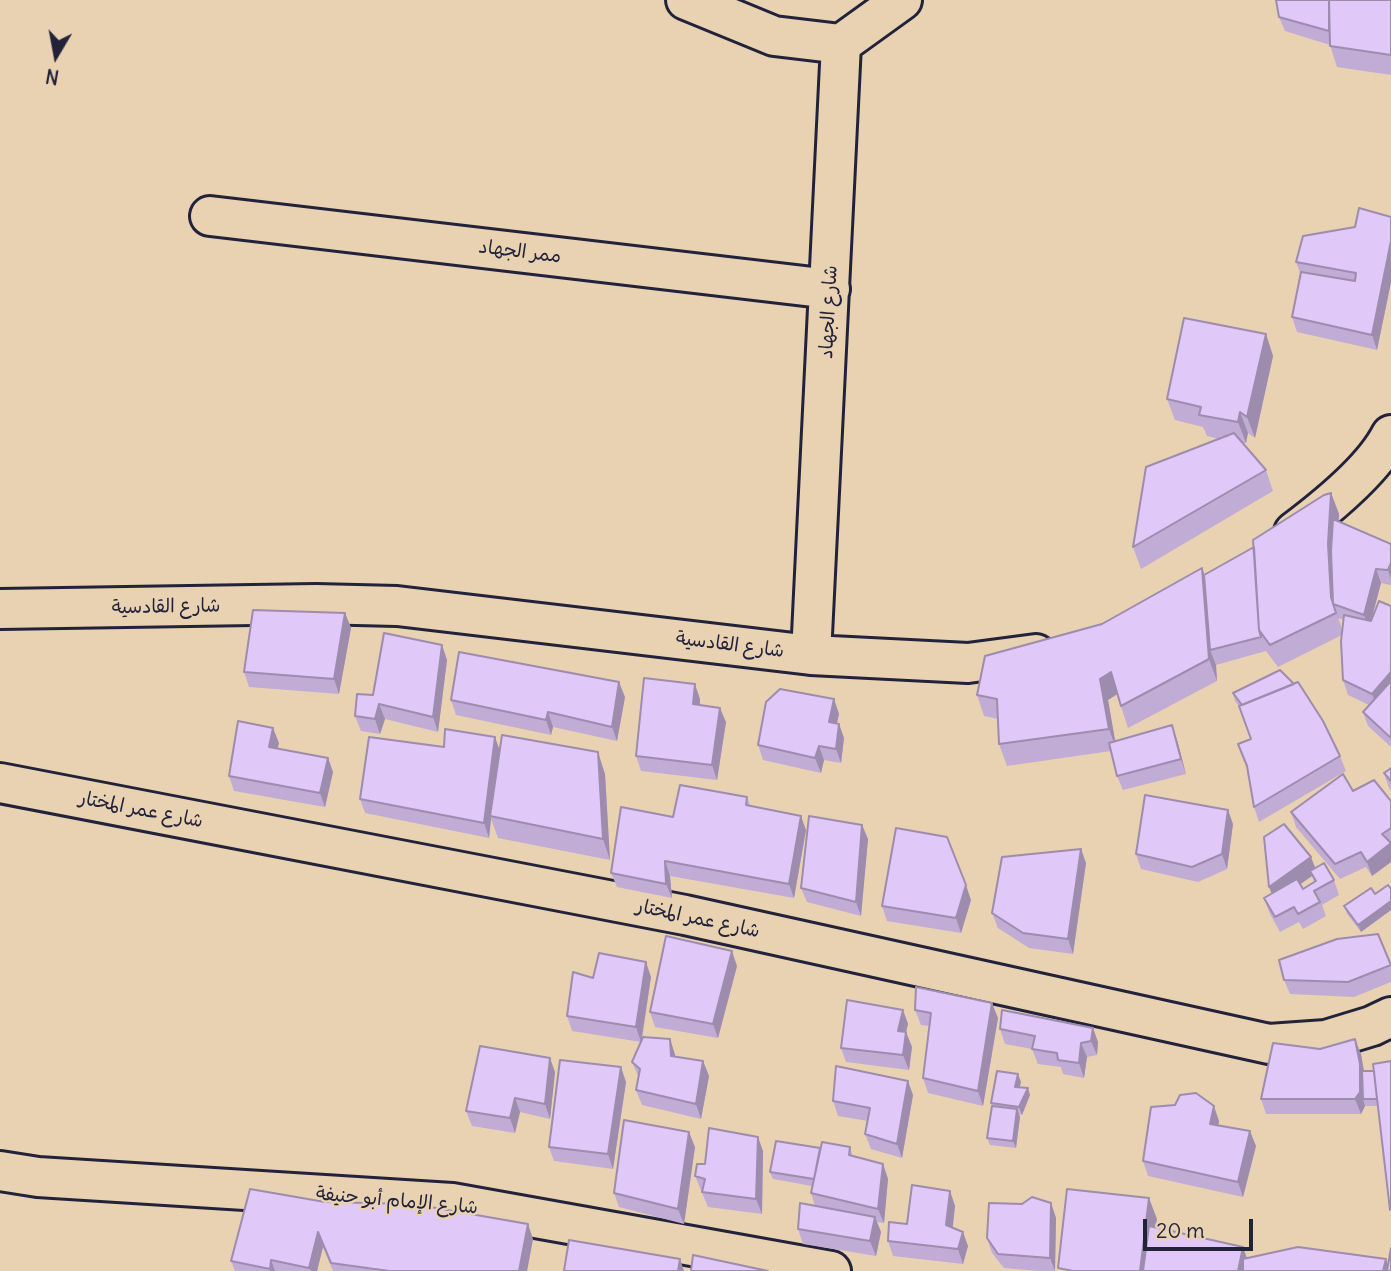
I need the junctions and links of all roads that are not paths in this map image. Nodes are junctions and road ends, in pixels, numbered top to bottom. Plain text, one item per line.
1 (686, 0) edge
2 (902, 0) edge
3 (841, 44) junction
4 (210, 216) dead end
5 (830, 289) junction
6 (1391, 435) edge
7 (1270, 548) edge
8 (0, 609) edge
9 (1074, 644) edge
10 (811, 655) junction
11 (0, 783) edge
12 (1391, 1017) edge
13 (0, 1171) edge
14 (831, 1271) edge

1 - 3 street
2 - 3 street
3 - 5 street, شارع الجهاد
4 - 5 street, ممر الجهاد
5 - 10 street, شارع الجهاد
6 - 7 street
8 - 10 street, شارع القادسية
9 - 10 street, شارع القادسية
11 - 12 street, شارع عمر المختار
13 - 14 street, شارع الإمام أبو حنيفة

